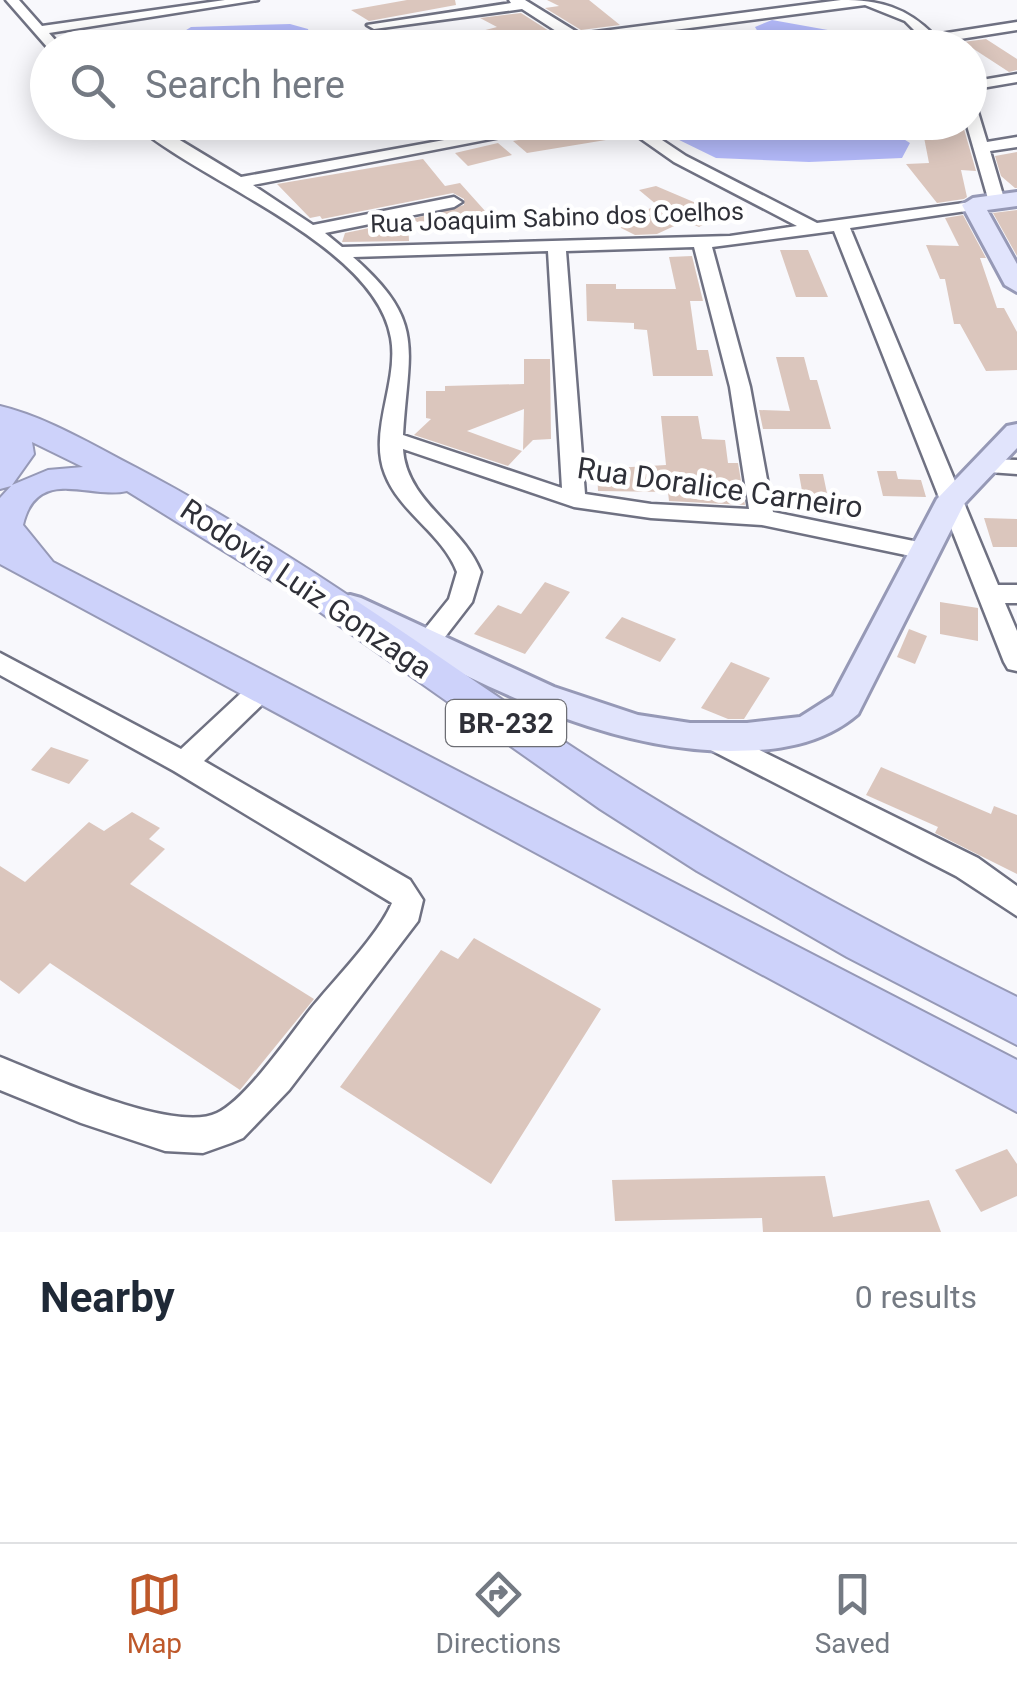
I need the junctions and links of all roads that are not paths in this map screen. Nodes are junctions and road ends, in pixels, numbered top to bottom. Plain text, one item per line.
1 (12, 0) edge
2 (252, 0) edge
3 (868, 0) edge
4 (519, 2) edge
5 (374, 25) dead end
6 (1017, 26) edge
7 (41, 30) joint
8 (564, 30) edge
9 (665, 30) edge
10 (923, 30) edge
11 (987, 32) edge
12 (1017, 78) edge
13 (987, 83) edge
14 (168, 140) edge
15 (472, 140) edge
16 (652, 140) edge
17 (981, 140) edge
18 (1017, 142) edge
19 (984, 147) junction
20 (237, 183) junction
21 (454, 202) dead end
22 (996, 202) edge
23 (840, 224) junction
24 (814, 228) junction
25 (311, 230) junction
26 (702, 243) junction
27 (557, 246) junction
28 (336, 252) junction
29 (1017, 286) edge
30 (6, 417) edge
31 (1017, 432) edge
32 (394, 440) junction
33 (983, 466) junction
34 (1017, 468) edge
35 (0, 478) edge
36 (952, 499) junction
37 (574, 500) junction
38 (184, 506) junction
39 (762, 517) junction
40 (0, 549) edge
41 (926, 551) junction
42 (48, 574) junction
43 (309, 589) junction
44 (987, 594) junction
45 (1017, 594) edge
46 (428, 640) junction
47 (1017, 662) edge
48 (0, 663) edge
49 (263, 688) junction
50 (505, 699) junction
51 (716, 739) junction
52 (184, 762) junction
53 (1017, 902) edge
54 (1017, 1022) edge
55 (0, 1073) edge
56 (1017, 1088) edge

1 - 7 street
2 - 7 street
3 - 9 street
3 - 10 street
4 - 5 street
4 - 8 street
6 - 11 street
12 - 13 street
14 - 20 street
15 - 20 street
16 - 24 street
17 - 19 street
18 - 19 street
19 - 22 street
20 - 25 street
21 - 25 street
22 - 23 street, Rua Joaquim Sabino dos Coelhos
22 - 29 main road
23 - 24 street, Rua Joaquim Sabino dos Coelhos
23 - 36 street
24 - 26 street, Rua Joaquim Sabino dos Coelhos
25 - 28 street
26 - 27 street, Rua Joaquim Sabino dos Coelhos
26 - 39 street
27 - 28 street, Rua Joaquim Sabino dos Coelhos
27 - 37 street
28 - 32 street
30 - 35 highway
30 - 38 highway, Rodovia Luiz Gonzaga / BR-232
31 - 33 main road
32 - 37 street, Rua Doralice Carneiro
32 - 46 street
33 - 34 street
33 - 36 main road
36 - 41 main road
36 - 44 street
37 - 39 street, Rua Doralice Carneiro
38 - 42 highway
38 - 43 highway, Rodovia Luiz Gonzaga / BR-232
39 - 41 street, Rua Doralice Carneiro
40 - 42 highway, BR-232
41 - 51 main road
42 - 49 highway, BR-232
43 - 46 main road
43 - 50 highway, Rodovia Luiz Gonzaga / BR-232
44 - 45 street
44 - 47 street
46 - 50 main road
48 - 52 street
49 - 52 street
49 - 56 highway, BR-232
50 - 51 main road
50 - 54 highway, Rodovia Luiz Gonzaga / BR-232
51 - 53 street
52 - 55 street

